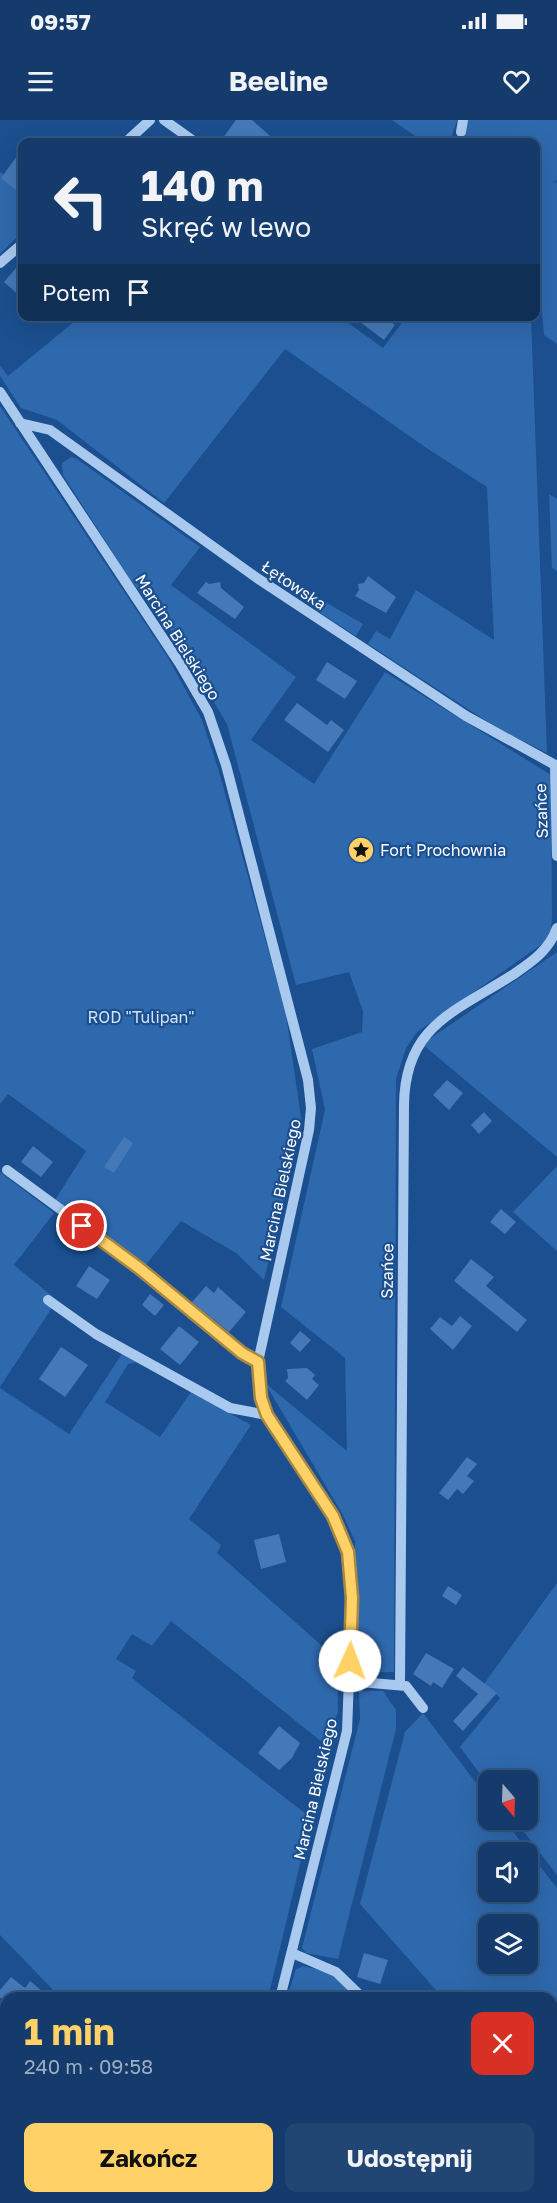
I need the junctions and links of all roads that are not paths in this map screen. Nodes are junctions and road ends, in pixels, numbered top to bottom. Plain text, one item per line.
1 (150, 120) edge
2 (164, 120) edge
3 (463, 120) edge
4 (461, 132) dead end
5 (130, 138) edge
6 (189, 138) edge
7 (18, 247) edge
8 (0, 263) edge
9 (0, 392) edge
10 (20, 423) junction
11 (556, 766) edge
12 (557, 856) edge
13 (557, 928) edge
14 (7, 1170) dead end
15 (48, 1300) dead end
16 (258, 1362) junction
17 (267, 1415) junction
18 (349, 1681) junction
19 (400, 1685) junction
20 (423, 1708) dead end
21 (292, 1953) junction
22 (282, 1992) edge
23 (357, 1992) edge

1 - 5 street
2 - 6 street
3 - 4 street
7 - 8 street
9 - 10 street, Marcina Bielskiego
10 - 11 street, Łętowska
10 - 16 street, Marcina Bielskiego
11 - 12 street, Szańce
13 - 19 street, Szańce
14 - 16 street
15 - 17 street
16 - 17 street, Marcina Bielskiego
17 - 18 street, Marcina Bielskiego
18 - 19 street
18 - 21 street, Marcina Bielskiego
19 - 20 street
21 - 22 street, Marcina Bielskiego
21 - 23 street

